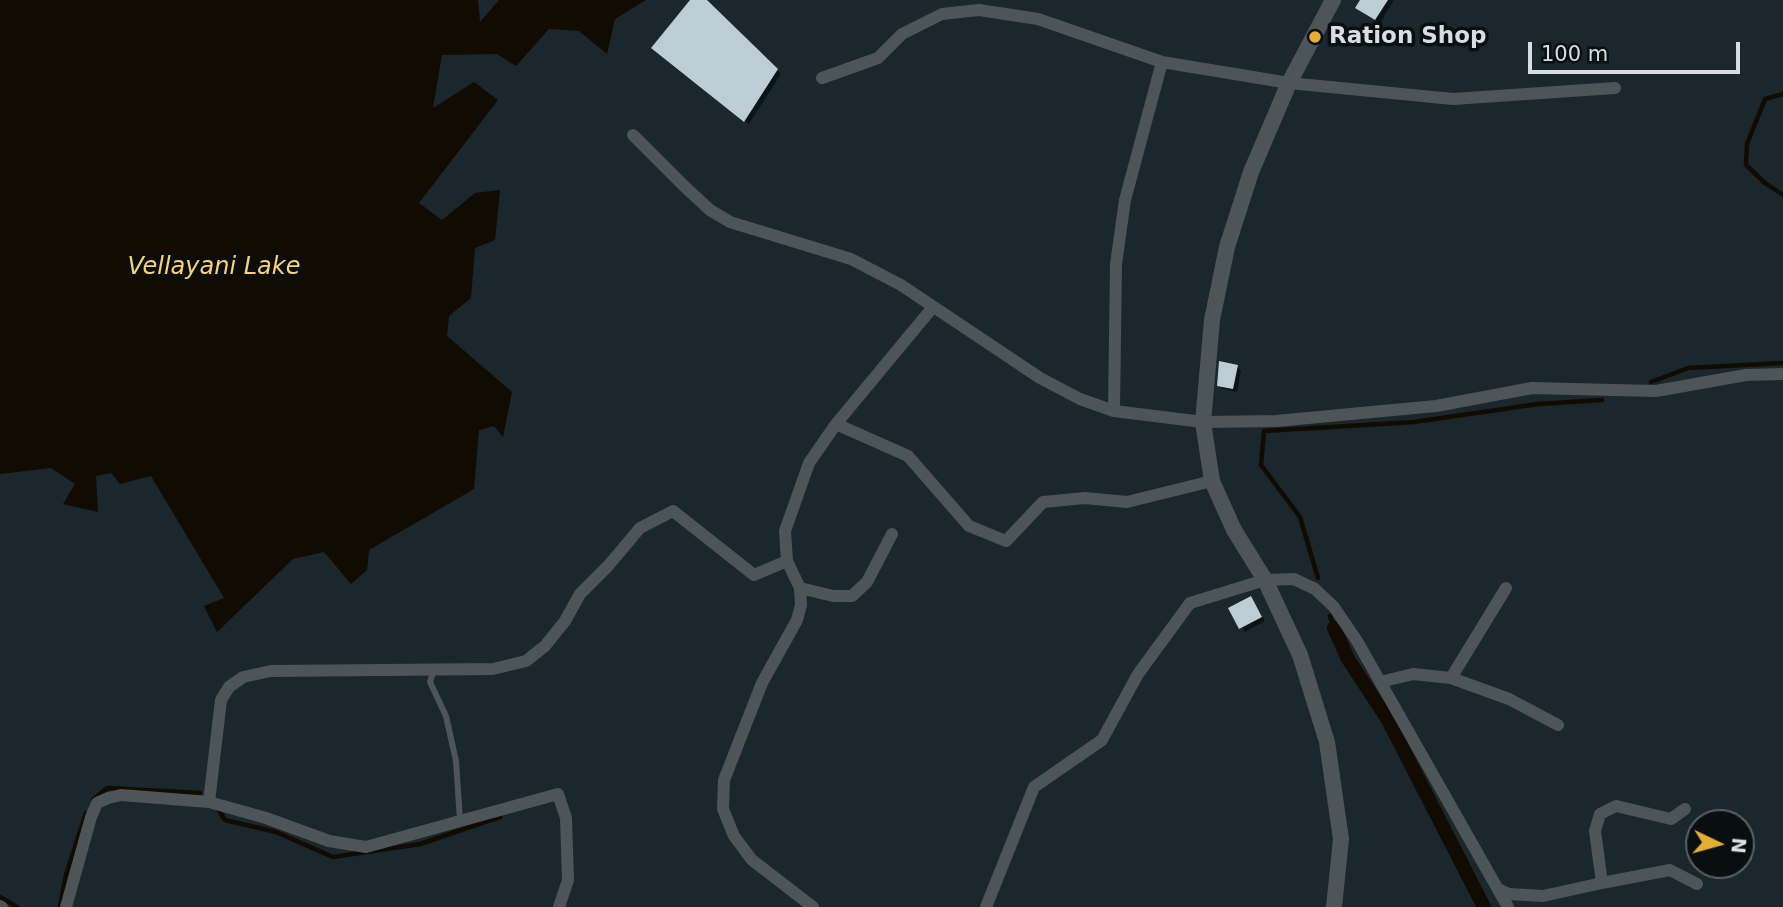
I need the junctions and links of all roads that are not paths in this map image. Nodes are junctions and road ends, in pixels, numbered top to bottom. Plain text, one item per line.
1 (1333, 0) edge
2 (1162, 62) junction
3 (822, 78) dead end
4 (1289, 83) junction
5 (1615, 88) dead end
6 (634, 135) dead end
7 (933, 307) junction
8 (1783, 374) edge
9 (1114, 411) junction
10 (1203, 422) junction
11 (836, 424) junction
12 (1212, 481) junction
13 (892, 534) dead end
14 (787, 561) junction
15 (1265, 580) junction
16 (800, 588) junction
17 (1506, 588) dead end
18 (434, 670) junction
19 (1451, 678) junction
20 (1380, 682) junction
21 (1558, 725) dead end
22 (209, 802) junction
23 (1685, 809) dead end
24 (460, 822) junction
25 (1602, 883) junction
26 (1697, 884) dead end
27 (1498, 889) junction
28 (66, 907) edge
29 (559, 907) edge
30 (813, 907) edge
31 (986, 907) edge
32 (1334, 907) edge
33 (1508, 907) edge

1 - 4 street
2 - 3 street
2 - 4 street
2 - 9 street
4 - 5 street
4 - 10 street
6 - 7 street
7 - 9 street
7 - 11 street
8 - 10 street
9 - 10 street
10 - 12 street
11 - 12 street
11 - 14 street
12 - 15 street
13 - 16 street
14 - 16 street
14 - 18 street
15 - 20 street
15 - 31 street
15 - 32 street
16 - 30 street
17 - 19 street
18 - 22 street
18 - 24 lane
19 - 20 street
19 - 21 street
20 - 27 street
22 - 24 street
22 - 28 street
23 - 25 street
24 - 29 street
25 - 26 street
25 - 27 street
27 - 33 street

